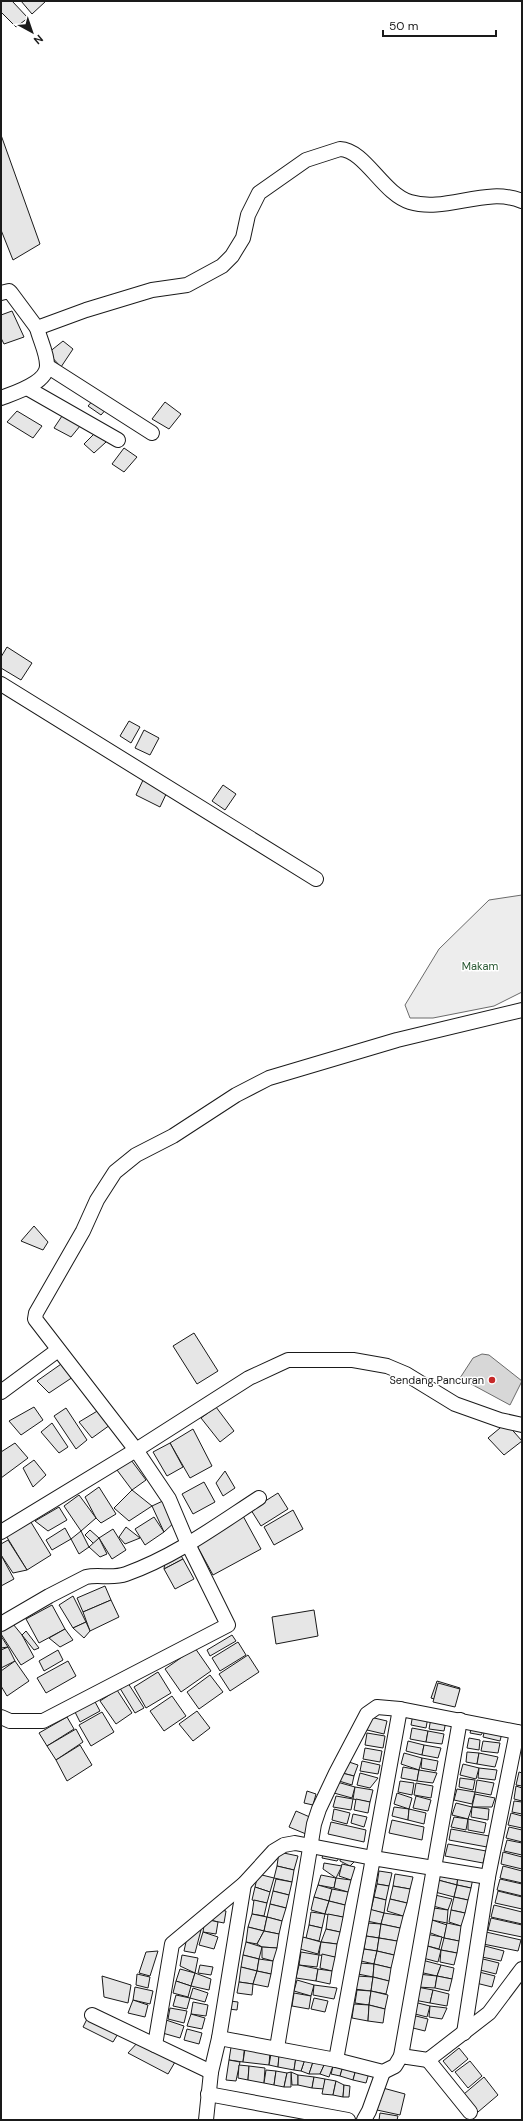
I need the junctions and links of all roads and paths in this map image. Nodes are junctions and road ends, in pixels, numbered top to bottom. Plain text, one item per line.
1 (522, 200) edge
2 (1, 293) edge
3 (37, 328) junction
4 (48, 366) junction
5 (27, 388) junction
6 (1, 398) edge
7 (152, 433) dead end
8 (118, 440) dead end
9 (1, 684) edge
10 (316, 879) dead end
11 (522, 1010) edge
12 (58, 1350) junction
13 (1, 1392) edge
14 (522, 1425) edge
15 (136, 1450) junction
16 (259, 1498) dead end
17 (1, 1532) edge
18 (188, 1544) junction
19 (1, 1624) edge
20 (400, 1709) junction
21 (1, 1717) edge
22 (460, 1720) junction
23 (519, 1733) edge
24 (310, 1846) junction
25 (373, 1858) junction
26 (433, 1868) junction
27 (488, 1877) junction
28 (244, 1884) junction
29 (522, 1969) edge
30 (92, 2015) dead end
31 (464, 2033) junction
32 (219, 2038) junction
33 (155, 2045) junction
34 (277, 2048) junction
35 (401, 2056) junction
36 (336, 2060) junction
37 (428, 2060) junction
38 (211, 2072) junction
39 (383, 2072) junction
40 (208, 2094) junction
41 (470, 2112) dead end
42 (206, 2120) edge
43 (348, 2120) edge
44 (364, 2120) edge

1 - 3 street
2 - 3 street
3 - 4 street
4 - 5 street
4 - 7 street
5 - 6 street
5 - 8 street
9 - 10 street
11 - 12 street
12 - 13 street
12 - 15 street
14 - 15 street
15 - 17 street
15 - 18 street
16 - 18 street
18 - 19 street
18 - 21 street
20 - 22 street
20 - 24 street
20 - 25 street
22 - 23 street
22 - 26 street
23 - 27 street
24 - 25 street
24 - 28 street
24 - 34 street
25 - 26 street
25 - 36 street
26 - 27 street
26 - 35 street
27 - 31 street
28 - 32 street
28 - 33 street
29 - 31 street
30 - 33 street
31 - 37 street
32 - 34 street
32 - 38 street
33 - 38 street
34 - 36 street
35 - 37 street
35 - 39 street
36 - 39 street
37 - 41 street
38 - 40 street
39 - 44 street
40 - 42 street
40 - 43 street

